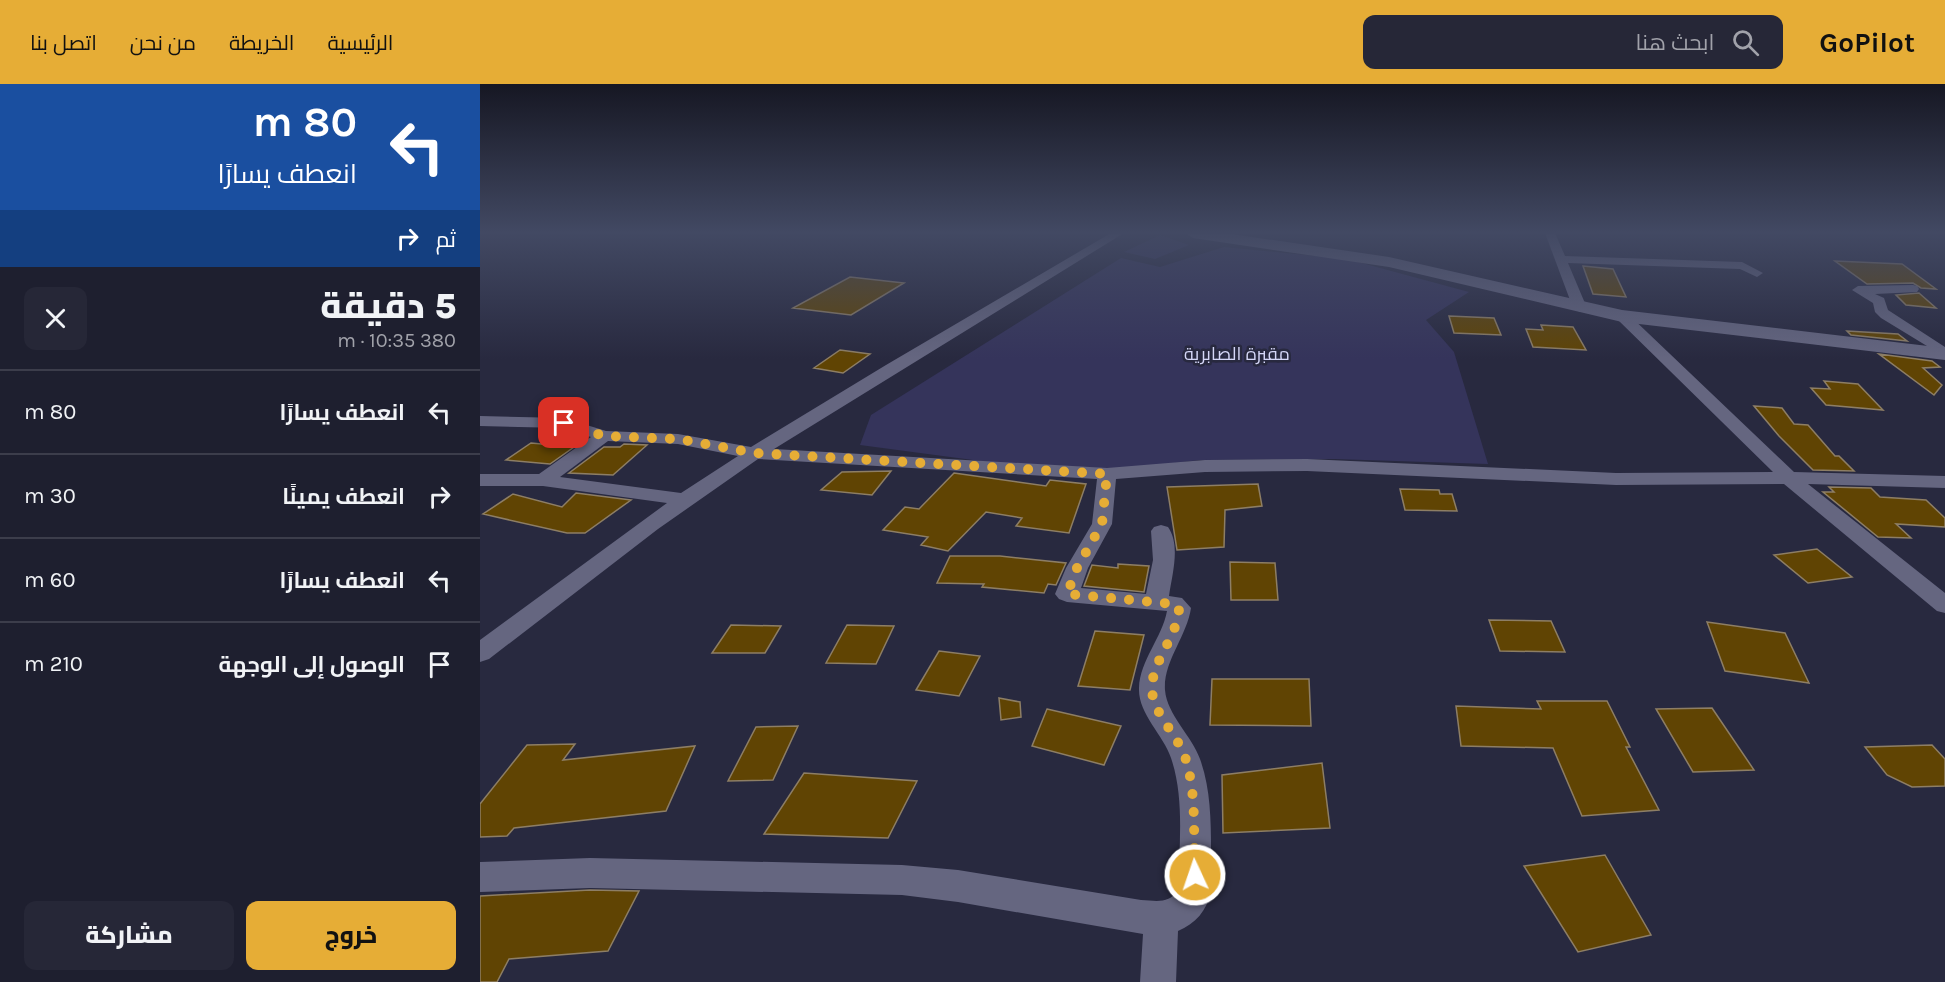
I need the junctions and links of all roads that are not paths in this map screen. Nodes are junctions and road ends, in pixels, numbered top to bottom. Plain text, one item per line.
1 (1048, 275) edge
2 (1442, 275) edge
3 (1567, 275) edge
4 (1913, 289) dead end
5 (1580, 308) junction
6 (1622, 316) junction
7 (1945, 353) edge
8 (480, 421) edge
9 (604, 436) junction
10 (754, 453) junction
11 (1107, 474) junction
12 (1790, 479) junction
13 (480, 480) edge
14 (543, 480) junction
15 (1945, 482) edge
16 (687, 500) junction
17 (1161, 531) dead end
18 (1156, 602) junction
19 (1945, 605) edge
20 (480, 653) edge
21 (480, 877) edge
22 (1161, 918) junction
23 (1158, 982) edge

1 - 10 street
2 - 5 street
3 - 5 street
4 - 7 street
5 - 6 street
6 - 7 street
6 - 12 street
8 - 9 street
9 - 10 street
9 - 14 street
10 - 11 street
10 - 16 street
11 - 12 street
11 - 18 street
12 - 15 street
12 - 19 street
13 - 14 street
14 - 16 street
16 - 20 street
17 - 18 street
18 - 22 street
21 - 22 street
22 - 23 street

